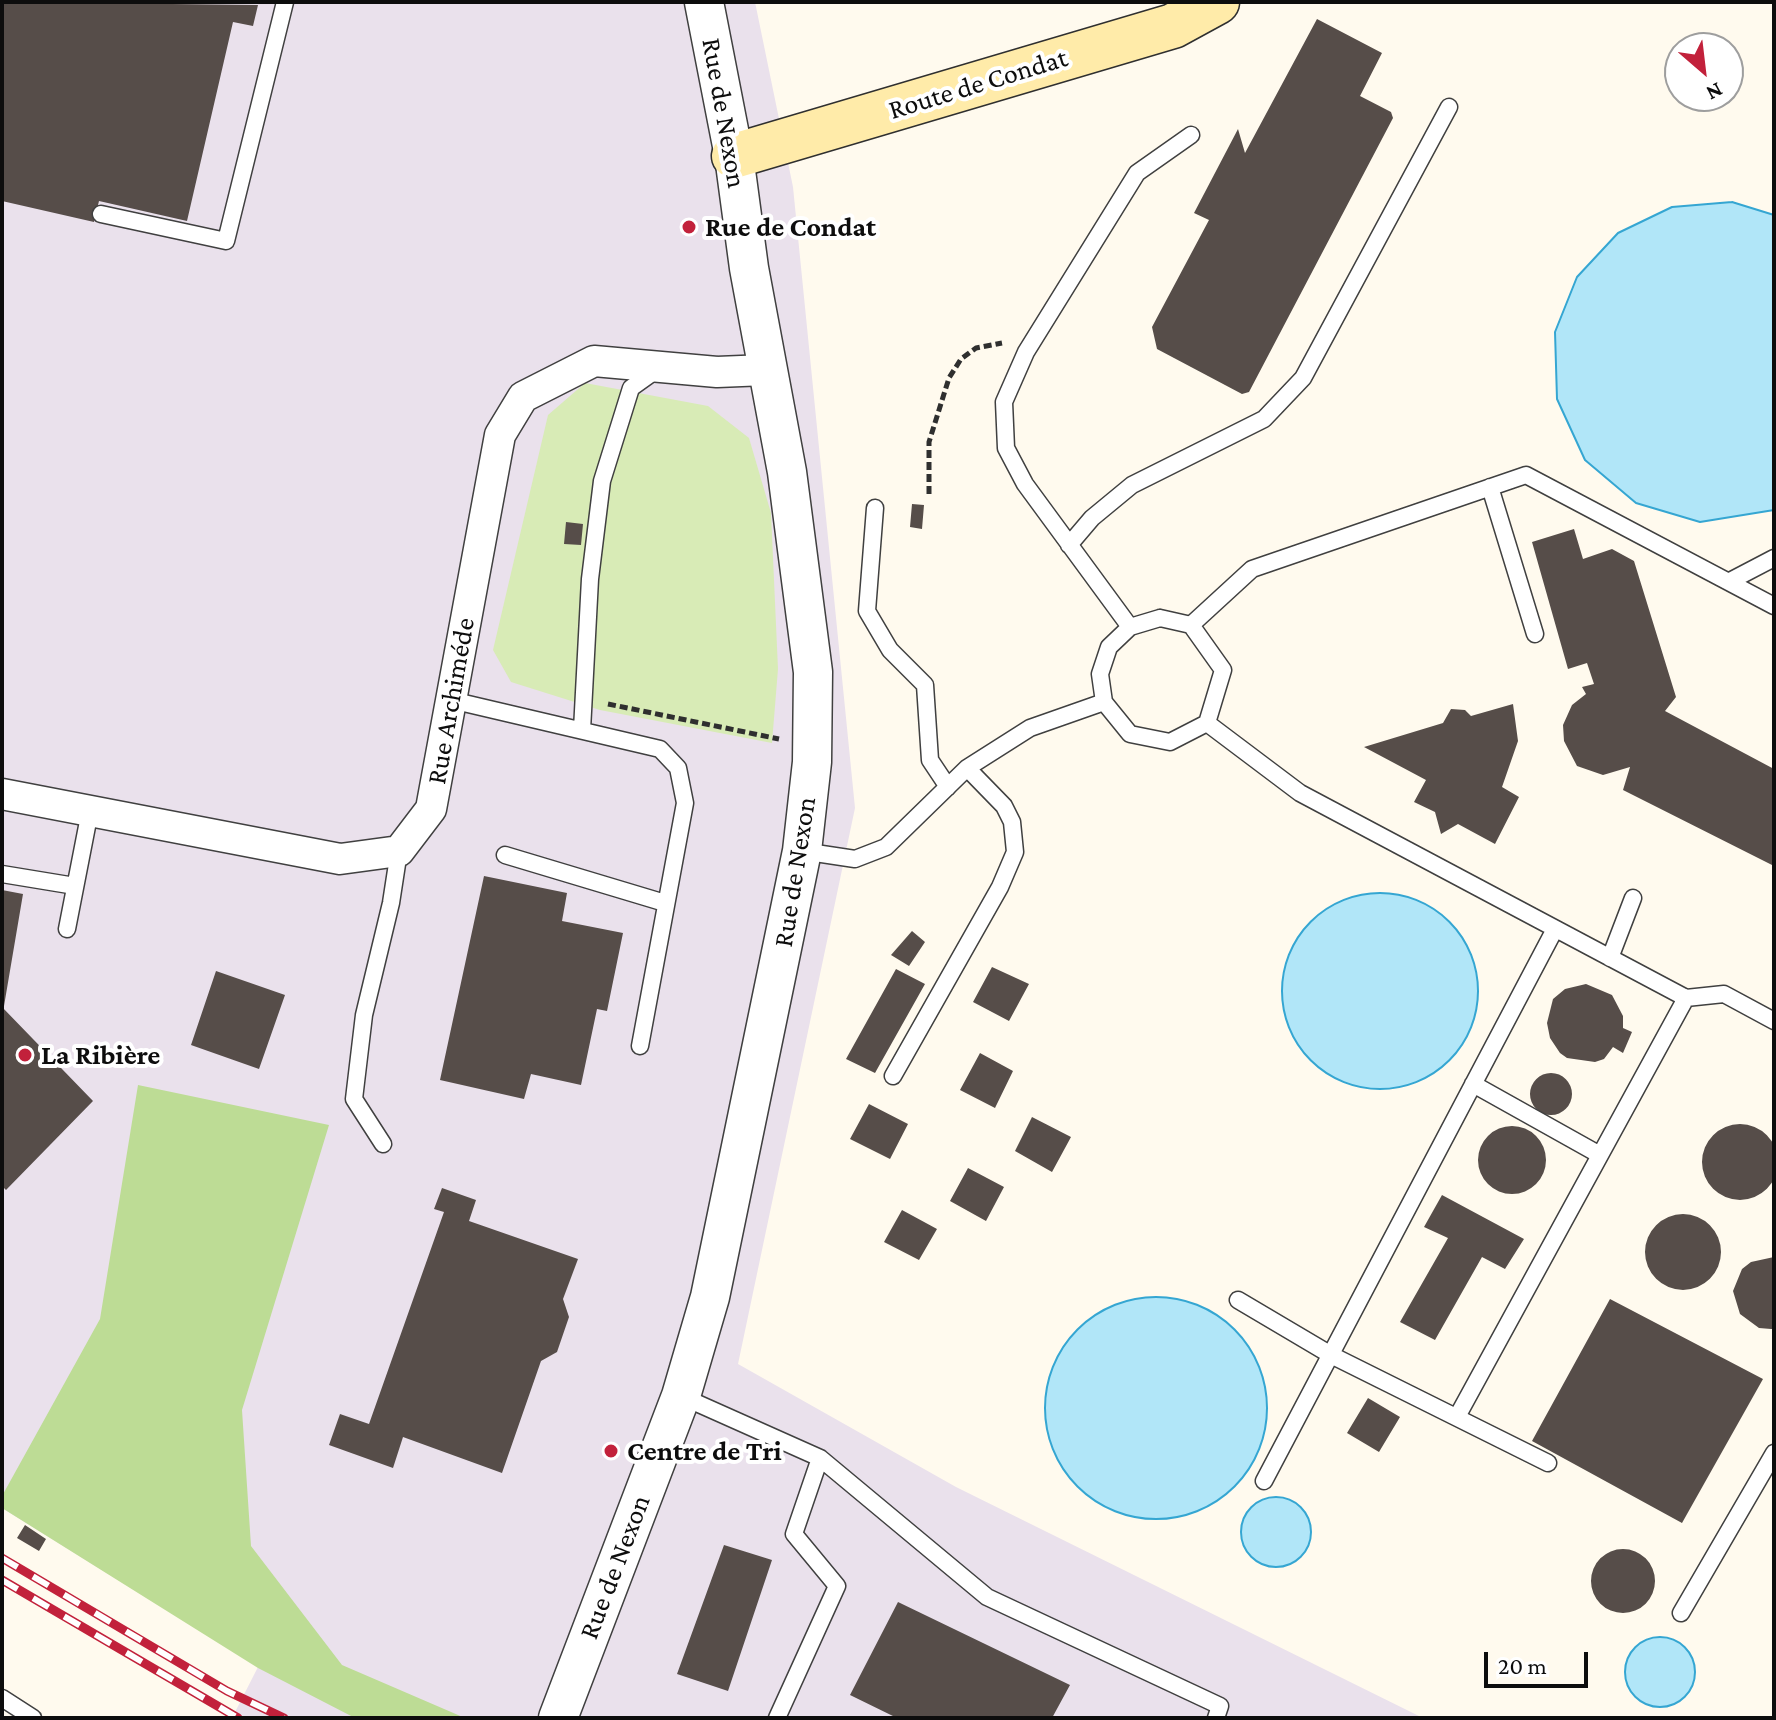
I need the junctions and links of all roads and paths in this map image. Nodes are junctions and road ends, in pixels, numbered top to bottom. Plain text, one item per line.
1 (285, 2) edge
2 (1217, 2) edge
3 (700, 3) edge
4 (1449, 107) dead end
5 (1191, 135) dead end
6 (734, 156) junction
7 (101, 214) dead end
8 (1026, 352) junction
9 (660, 367) junction
10 (766, 370) junction
11 (1490, 487) junction
12 (929, 494) dead end
13 (875, 508) dead end
14 (1069, 545) junction
15 (1774, 558) edge
16 (1730, 581) junction
17 (1774, 606) edge
18 (1191, 625) junction
19 (1130, 627) junction
20 (1535, 634) dead end
21 (584, 699) junction
22 (451, 700) junction
23 (1104, 702) junction
24 (1207, 723) junction
25 (582, 730) junction
26 (812, 746) junction
27 (967, 768) junction
28 (948, 787) junction
29 (2, 794) edge
30 (90, 811) junction
31 (399, 851) junction
32 (802, 851) junction
33 (505, 855) dead end
34 (2, 874) edge
35 (75, 886) junction
36 (1633, 898) dead end
37 (665, 903) junction
38 (67, 929) dead end
39 (1555, 929) junction
40 (1610, 958) junction
41 (1686, 998) junction
42 (1774, 1021) edge
43 (640, 1046) dead end
44 (893, 1076) dead end
45 (1473, 1084) junction
46 (383, 1144) dead end
47 (1600, 1155) junction
48 (1238, 1300) dead end
49 (1331, 1355) junction
50 (681, 1396) junction
51 (1458, 1415) junction
52 (1774, 1453) edge
53 (820, 1458) junction
54 (1548, 1463) dead end
55 (1264, 1481) dead end
56 (1681, 1613) dead end
57 (2, 1698) edge
58 (33, 1718) edge
59 (558, 1718) edge
60 (777, 1718) edge
61 (1216, 1718) edge

1 - 7 lane
2 - 6 main road, Route de Condat
3 - 6 street, Rue de Nexon
4 - 14 lane
5 - 8 lane
6 - 10 street, Rue de Nexon
8 - 12 path
8 - 14 lane
9 - 10 street, Rue Archiméde
9 - 21 lane
9 - 22 street, Rue Archiméde
10 - 26 street, Rue de Nexon
11 - 16 lane
11 - 18 lane
11 - 20 lane
13 - 28 lane
14 - 19 lane
15 - 16 lane
16 - 17 lane
18 - 19 lane
18 - 24 lane
19 - 23 lane
21 - 25 lane
21 - 26 path
22 - 25 lane
22 - 31 street, Rue Archiméde
23 - 24 lane
23 - 27 lane
24 - 39 lane
25 - 37 lane
26 - 32 street, Rue de Nexon
27 - 28 lane
27 - 44 lane
28 - 32 lane
29 - 30 street
30 - 31 street
30 - 35 lane
31 - 46 lane
32 - 50 street, Rue de Nexon
33 - 37 lane
34 - 35 lane
35 - 38 lane
36 - 40 lane
37 - 43 lane
39 - 40 lane
39 - 45 lane
40 - 41 lane
41 - 42 lane
41 - 47 lane
45 - 47 lane
45 - 49 lane
47 - 51 lane
48 - 49 lane
49 - 51 lane
49 - 55 lane
50 - 53 lane
50 - 59 street, Rue de Nexon
51 - 54 lane
52 - 56 lane
53 - 60 lane
53 - 61 lane
57 - 58 lane

